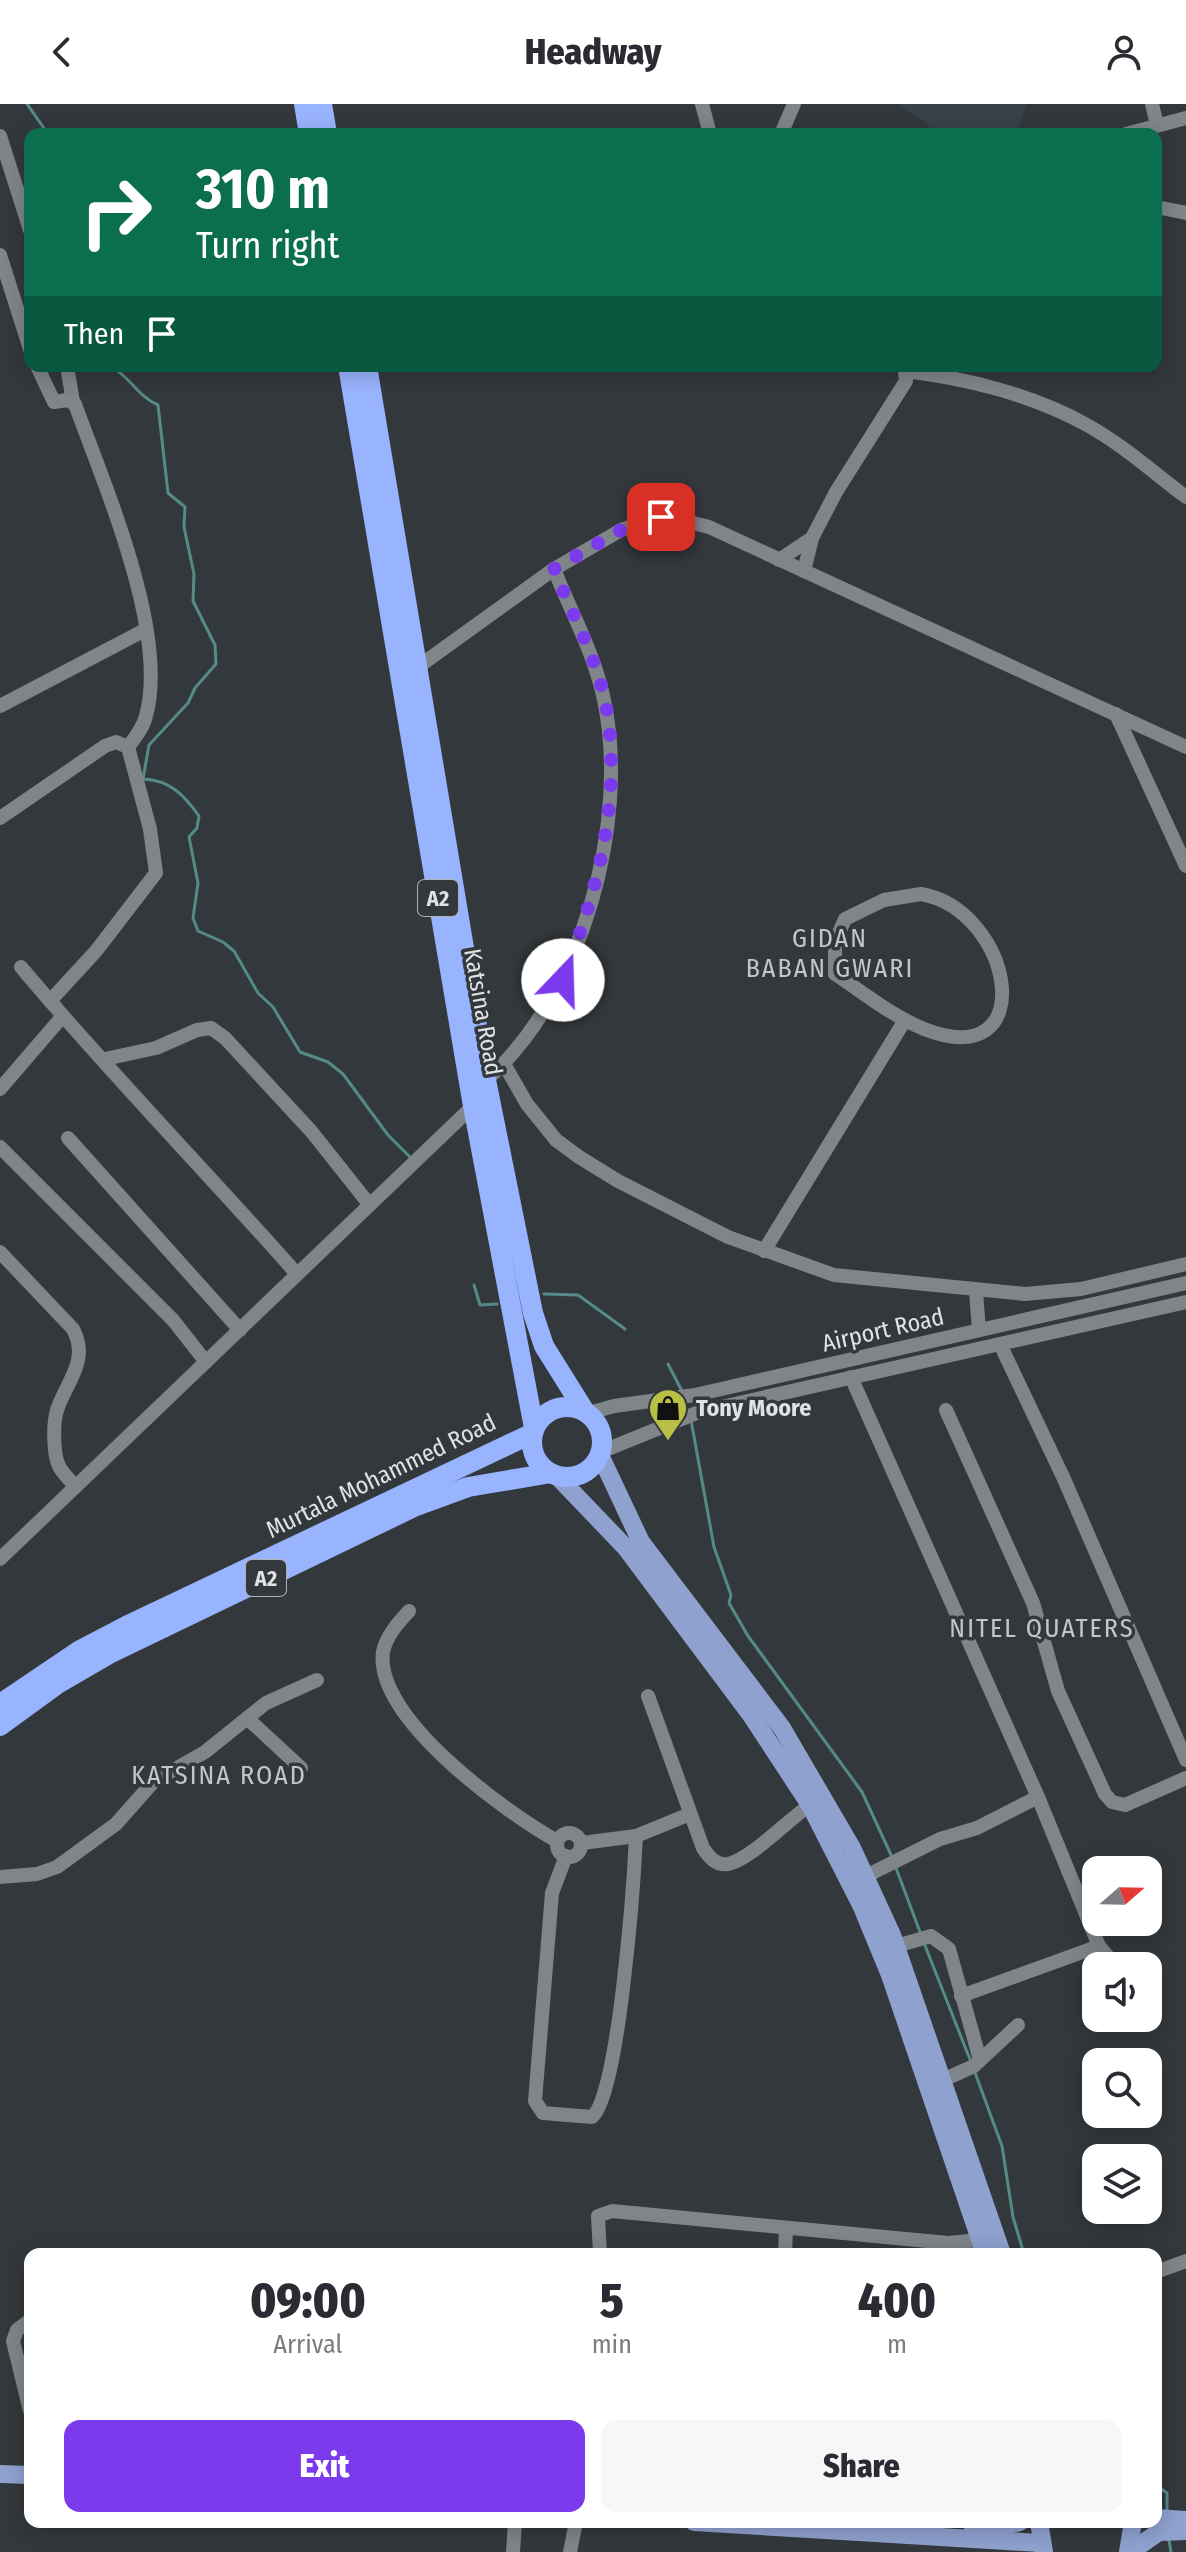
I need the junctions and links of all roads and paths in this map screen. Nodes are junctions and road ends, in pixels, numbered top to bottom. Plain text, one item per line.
1 (304, 104) edge
2 (322, 104) edge
3 (702, 104) edge
4 (794, 104) edge
5 (1152, 104) edge
6 (1186, 118) edge
7 (1157, 125) junction
8 (308, 128) edge
9 (326, 128) edge
10 (708, 128) edge
11 (784, 128) edge
12 (1147, 128) edge
13 (0, 136) edge
14 (1162, 208) edge
15 (24, 211) edge
16 (1186, 213) edge
17 (0, 255) edge
18 (24, 330) edge
19 (40, 372) edge
20 (68, 372) edge
21 (349, 372) edge
22 (368, 372) edge
23 (906, 372) edge
24 (928, 372) edge
25 (73, 402) junction
26 (1186, 497) edge
27 (812, 538) junction
28 (779, 560) junction
29 (554, 569) junction
30 (804, 571) junction
31 (145, 630) junction
32 (409, 673) junction
33 (0, 706) edge
34 (1116, 714) junction
35 (128, 747) junction
36 (1186, 747) edge
37 (0, 818) edge
38 (1186, 866) edge
39 (21, 967) dead end
40 (50, 1001) junction
41 (62, 1017) junction
42 (905, 1020) junction
43 (105, 1059) junction
44 (504, 1064) junction
45 (486, 1080) junction
46 (0, 1089) edge
47 (473, 1106) junction
48 (68, 1138) dead end
49 (0, 1147) edge
50 (369, 1204) junction
51 (764, 1251) junction
52 (0, 1252) edge
53 (1186, 1264) edge
54 (296, 1273) junction
55 (1186, 1283) edge
56 (976, 1292) junction
57 (1186, 1302) edge
58 (240, 1330) junction
59 (979, 1330) junction
60 (1000, 1344) junction
61 (206, 1362) junction
62 (851, 1377) junction
63 (946, 1410) dead end
64 (587, 1412) junction
65 (534, 1430) junction
66 (601, 1453) junction
67 (555, 1475) junction
68 (75, 1486) junction
69 (0, 1559) edge
70 (409, 1611) dead end
71 (317, 1680) dead end
72 (648, 1696) dead end
73 (0, 1704) edge
74 (247, 1718) junction
75 (0, 1726) edge
76 (1186, 1760) edge
77 (301, 1768) dead end
78 (1186, 1778) edge
79 (1038, 1797) junction
80 (810, 1805) junction
81 (690, 1814) junction
82 (636, 1836) junction
83 (557, 1841) junction
84 (582, 1843) junction
85 (566, 1856) junction
86 (866, 1876) junction
87 (0, 1877) edge
88 (896, 1946) junction
89 (1099, 1946) junction
90 (1104, 1952) edge
91 (961, 1996) junction
92 (1018, 2025) dead end
93 (973, 2065) junction
94 (943, 2080) junction
95 (786, 2228) junction
96 (982, 2247) edge
97 (599, 2248) edge
98 (785, 2248) edge
99 (949, 2248) edge
100 (1000, 2248) edge
101 (1186, 2261) edge
102 (1162, 2270) edge
103 (24, 2325) edge
104 (24, 2386) edge
105 (0, 2474) edge
106 (24, 2475) edge
107 (1170, 2524) edge
108 (515, 2528) edge
109 (575, 2528) edge
110 (778, 2528) edge
111 (994, 2528) edge
112 (1039, 2528) edge
113 (1132, 2528) edge
114 (918, 2538) junction
115 (1041, 2549) edge
116 (513, 2552) edge
117 (570, 2552) edge
118 (1129, 2552) edge

1 - 8 highway
2 - 9 highway
3 - 10 street
4 - 11 street
5 - 7 street
6 - 7 street
7 - 12 street
13 - 15 street
14 - 16 street
17 - 18 street
19 - 25 street
20 - 25 street
21 - 32 highway, Katsina Road / A2
22 - 32 highway, Katsina Road / A2
23 - 27 street
24 - 26 street
25 - 31 street
27 - 28 street
27 - 30 street
28 - 29 street
28 - 30 street
29 - 32 street
29 - 44 street
30 - 34 street
31 - 33 street
31 - 35 street
32 - 45 highway, Katsina Road / A2
32 - 47 highway, Katsina Road / A2
34 - 36 street
34 - 38 street
35 - 37 street
35 - 40 street
39 - 40 street
40 - 41 street
41 - 43 street
41 - 46 street
42 - 42 street
42 - 51 street
43 - 50 street
43 - 54 street
44 - 45 street
44 - 51 street
45 - 64 highway, Katsina Road / A2
47 - 50 street
47 - 65 highway, Katsina Road / A2
48 - 58 street
49 - 61 street
50 - 54 street
51 - 56 street
52 - 68 street
53 - 56 street
54 - 58 street
55 - 59 street, Airport Road
56 - 59 street
57 - 60 street, Airport Road
58 - 61 street
59 - 64 street, Airport Road
60 - 62 street, Airport Road
60 - 76 street
61 - 68 street
62 - 66 street, Airport Road
62 - 79 street
63 - 78 street
64 - 65 highway, A2
64 - 66 highway, A2
65 - 67 highway, A2
65 - 73 highway, Murtala Mohammed Road / A2
66 - 67 highway, A2
66 - 86 main road
67 - 75 highway, Murtala Mohammed Road / A2
67 - 80 main road
68 - 69 street
70 - 83 street
71 - 74 street
72 - 81 street
74 - 77 street
74 - 87 street
79 - 86 street
79 - 89 street
80 - 81 street
80 - 96 main road
81 - 82 street
82 - 84 street
82 - 85 street
83 - 84 street
83 - 85 street
84 - 85 street
86 - 88 main road
88 - 91 street
88 - 94 main road
89 - 90 street
89 - 91 street
91 - 93 street
92 - 93 street
93 - 94 street
94 - 100 main road
95 - 97 street
95 - 98 street
95 - 99 street
96 - 99 street
101 - 102 street
103 - 104 street
105 - 106 main road
107 - 118 main road
108 - 116 street
109 - 117 street
110 - 114 main road
111 - 114 main road
112 - 115 main road
113 - 118 main road
114 - 115 main road

